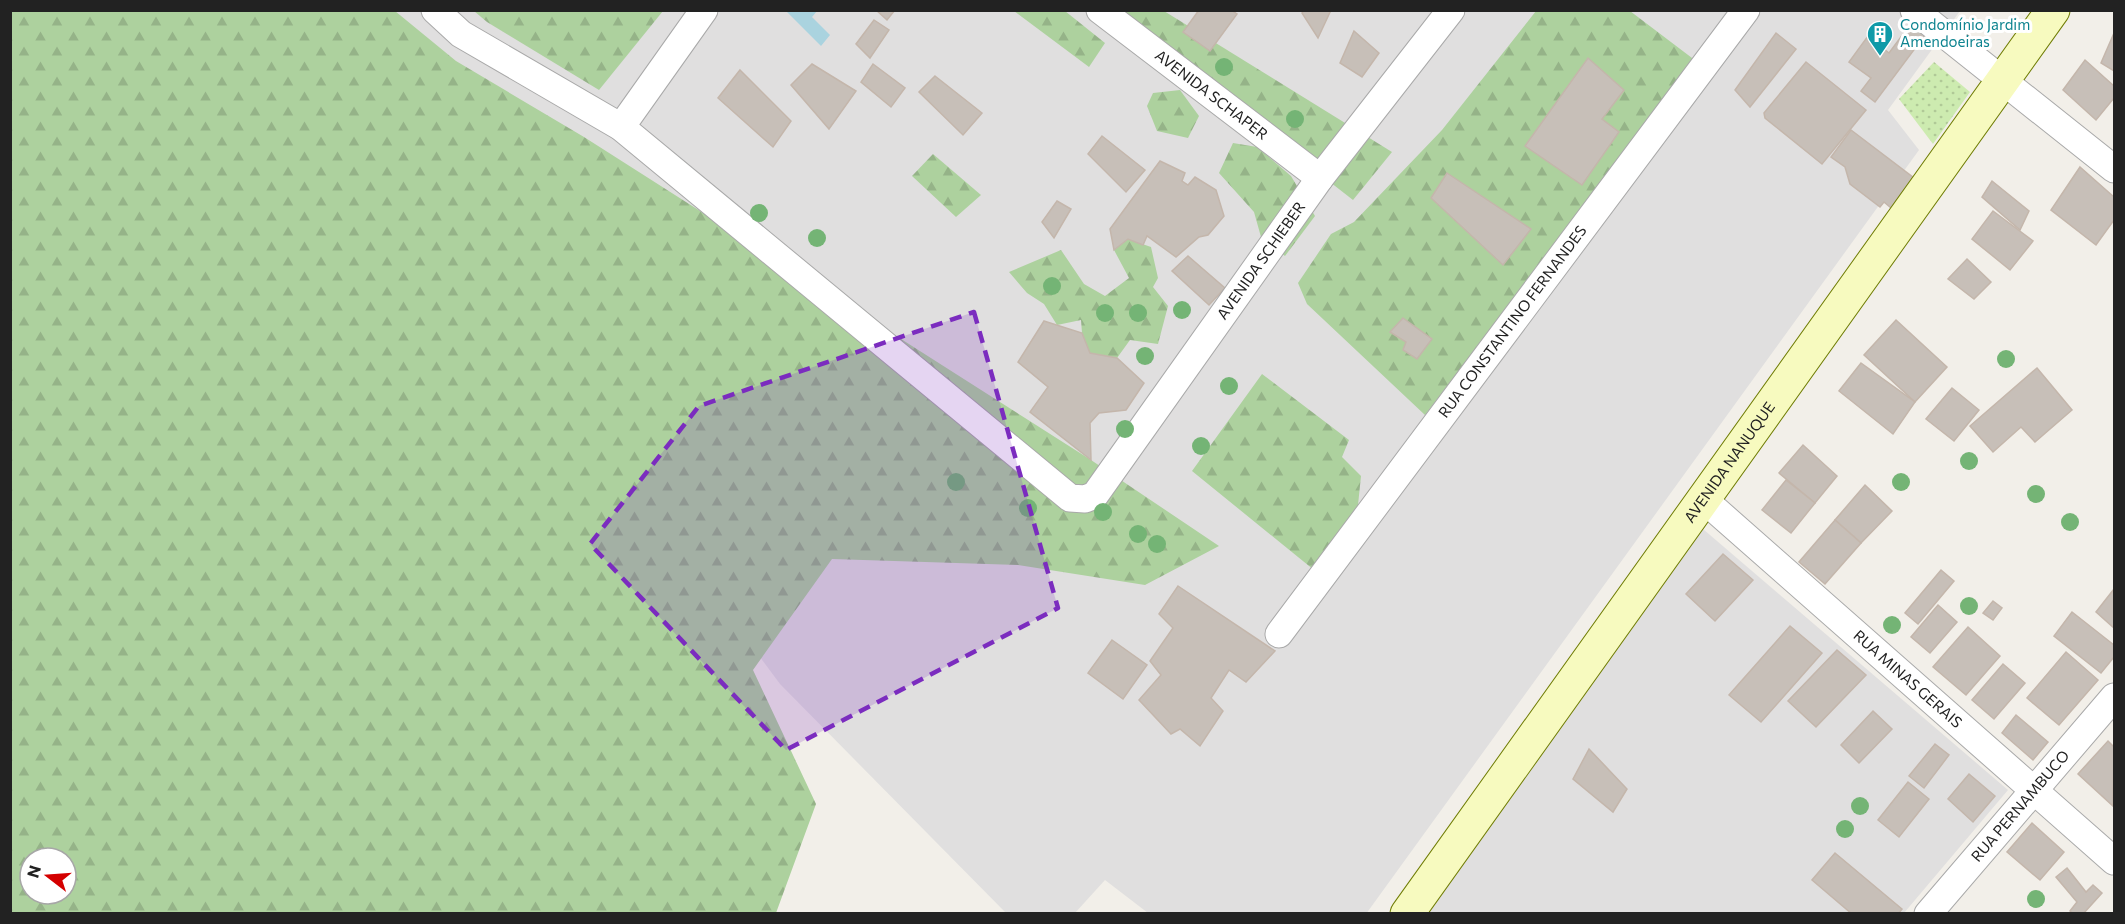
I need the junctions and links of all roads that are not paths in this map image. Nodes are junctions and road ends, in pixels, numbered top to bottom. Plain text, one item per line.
1 (435, 10) edge
2 (704, 10) edge
3 (1100, 10) edge
4 (1451, 10) edge
5 (1746, 10) edge
6 (1914, 10) edge
7 (2053, 10) edge
8 (463, 22) edge
9 (2003, 79) junction
10 (621, 127) junction
11 (2115, 169) edge
12 (1320, 178) junction
13 (1702, 498) junction
14 (1279, 634) dead end
15 (2115, 697) edge
16 (2032, 790) junction
17 (2115, 861) edge
18 (1407, 914) edge
19 (1928, 914) edge

1 - 8 street
2 - 10 street
3 - 12 street, AVENIDA SCHAPER
4 - 12 street, AVENIDA SCHIEBER
5 - 14 street, RUA CONSTANTINO FERNANDES
6 - 9 street
7 - 9 main road, AVENIDA NANUQUE
8 - 10 street
9 - 11 street
9 - 13 main road, AVENIDA NANUQUE
10 - 12 street, AVENIDA SCHIEBER
13 - 16 street, RUA MINAS GERAIS
13 - 18 main road, AVENIDA NANUQUE
15 - 16 street, RUA PERNAMBUCO
16 - 17 street, RUA MINAS GERAIS
16 - 19 street, RUA PERNAMBUCO

